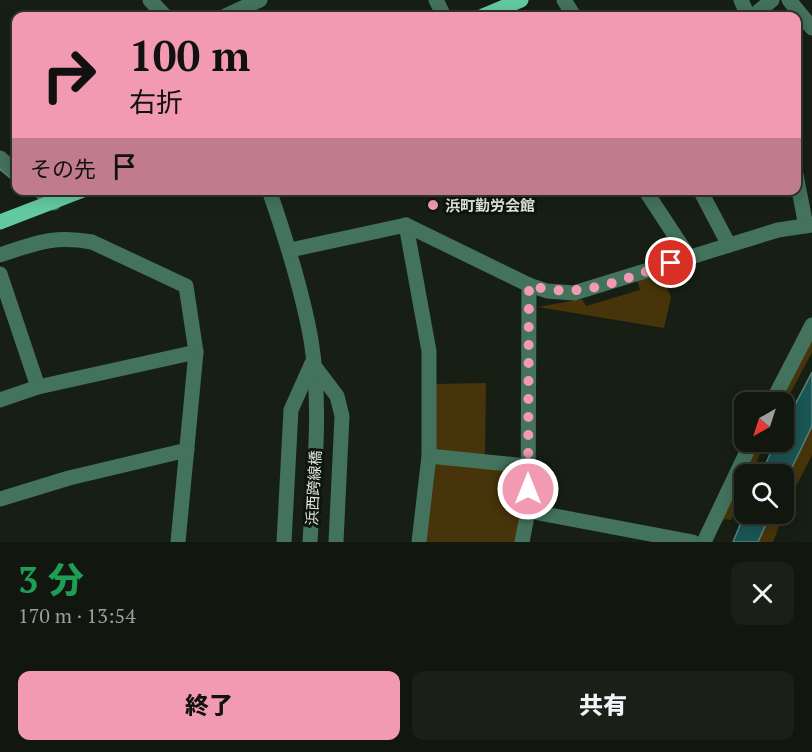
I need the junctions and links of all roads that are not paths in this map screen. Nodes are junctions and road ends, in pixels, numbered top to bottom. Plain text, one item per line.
1 (150, 0) edge
2 (260, 0) edge
3 (521, 0) edge
4 (772, 0) edge
5 (789, 0) edge
6 (161, 12) edge
7 (234, 12) edge
8 (492, 12) edge
9 (758, 12) edge
10 (799, 12) edge
11 (801, 15) edge
12 (812, 28) edge
13 (0, 158) edge
14 (12, 168) edge
15 (801, 194) edge
16 (45, 195) edge
17 (72, 195) edge
18 (271, 195) edge
19 (648, 195) edge
20 (703, 195) edge
21 (54, 203) junction
22 (0, 222) edge
23 (406, 225) junction
24 (809, 225) edge
25 (729, 245) junction
26 (290, 250) junction
27 (0, 255) edge
28 (689, 257) junction
29 (0, 274) edge
30 (529, 285) junction
31 (812, 325) edge
32 (196, 352) junction
33 (312, 363) junction
34 (38, 387) junction
35 (777, 392) edge
36 (0, 400) edge
37 (187, 450) junction
38 (747, 452) edge
39 (429, 456) junction
40 (528, 466) junction
41 (0, 499) edge
42 (528, 511) junction
43 (178, 542) edge
44 (284, 542) edge
45 (310, 542) edge
46 (336, 542) edge
47 (418, 542) edge
48 (522, 542) edge
49 (693, 542) edge
50 (704, 542) edge

1 - 6 street
2 - 7 street
3 - 8 main road
4 - 9 street
5 - 10 street
11 - 12 street
13 - 14 street
15 - 24 street
16 - 21 street
17 - 21 main road
18 - 26 street, 浜西跨線橋
19 - 28 street
20 - 25 street
21 - 22 main road
23 - 26 street
23 - 30 street
23 - 39 street
24 - 25 street
25 - 28 street
26 - 33 street, 浜西跨線橋
27 - 32 street
28 - 30 street
29 - 34 street
30 - 40 street
31 - 35 street
32 - 34 street
32 - 37 street
33 - 44 street
33 - 45 street, 浜西跨線橋
33 - 46 street
34 - 36 street
37 - 41 street
37 - 43 street
38 - 50 street
39 - 40 street
39 - 47 street
40 - 42 street
42 - 48 street
42 - 49 street

